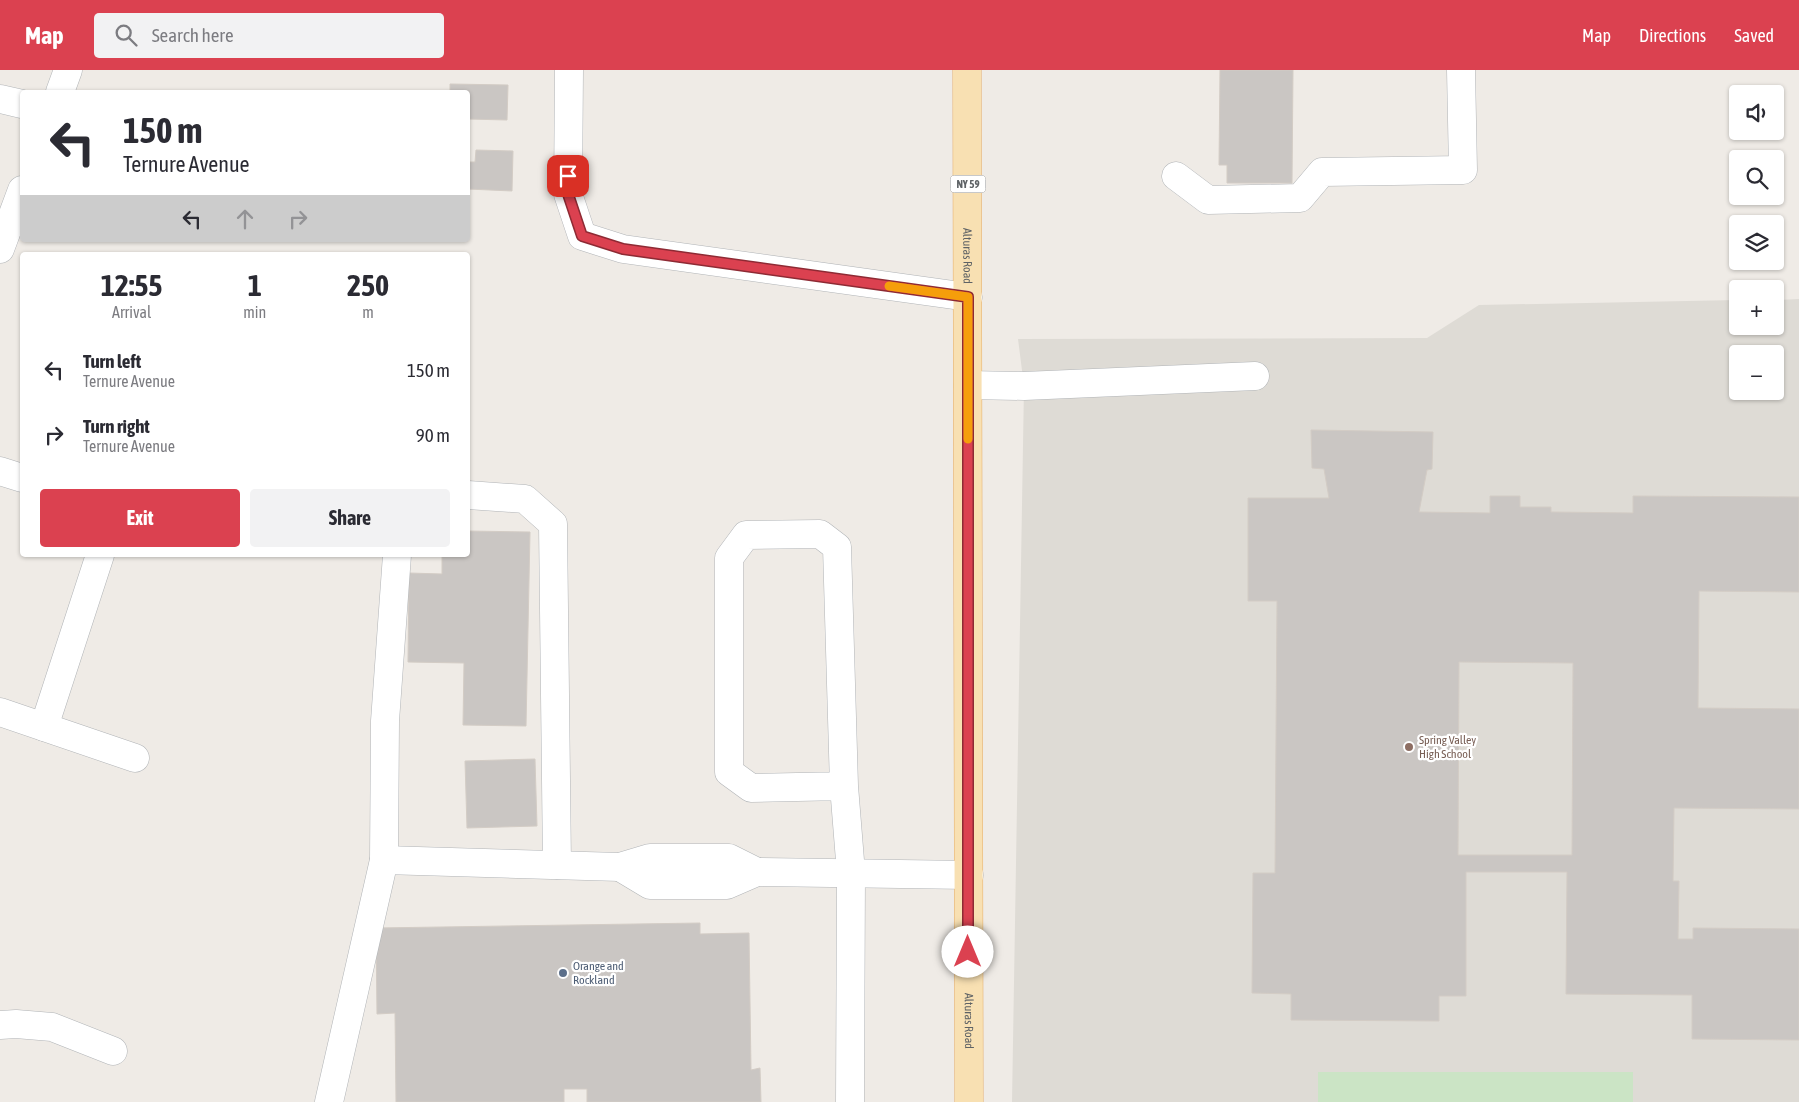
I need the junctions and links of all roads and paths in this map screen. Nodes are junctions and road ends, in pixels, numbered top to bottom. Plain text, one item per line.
1 (68, 70) edge
2 (569, 70) edge
3 (967, 70) edge
4 (1462, 70) edge
5 (61, 90) edge
6 (0, 99) edge
7 (20, 104) edge
8 (1176, 176) dead end
9 (20, 195) edge
10 (0, 249) edge
11 (968, 297) junction
12 (1255, 376) dead end
13 (968, 385) junction
14 (0, 471) edge
15 (20, 477) edge
16 (470, 495) edge
17 (99, 557) edge
18 (397, 557) edge
19 (0, 712) edge
20 (44, 727) junction
21 (135, 758) dead end
22 (844, 786) junction
23 (384, 860) junction
24 (557, 865) junction
25 (851, 873) junction
26 (968, 875) junction
27 (0, 1025) edge
28 (112, 1051) dead end
29 (329, 1102) edge
30 (850, 1102) edge
31 (969, 1102) edge

1 - 5 street
2 - 11 street
3 - 11 main road, Alturas Road / NY 59
4 - 8 street
6 - 7 street
9 - 10 street
11 - 13 main road, Alturas Road / NY 59
12 - 13 street
13 - 26 main road, Alturas Road / NY 59
14 - 15 street
16 - 24 street
17 - 20 street
18 - 23 street
19 - 20 street
20 - 21 street
22 - 22 street
22 - 25 street
23 - 24 street
23 - 29 street
24 - 25 street
25 - 26 street
25 - 30 street
26 - 31 main road, Alturas Road / NY 59
27 - 28 street

